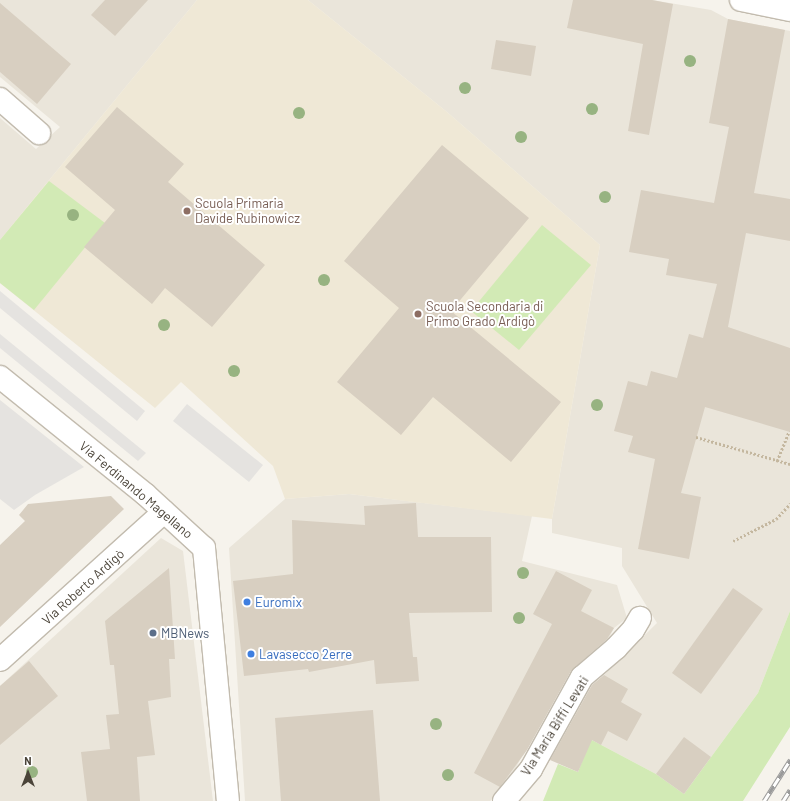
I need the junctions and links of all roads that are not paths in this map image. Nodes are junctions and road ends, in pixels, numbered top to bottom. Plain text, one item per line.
1 (741, 0) edge
2 (790, 10) edge
3 (0, 99) edge
4 (39, 133) dead end
5 (0, 377) edge
6 (164, 512) junction
7 (640, 618) dead end
8 (0, 660) edge
9 (228, 801) edge
10 (504, 801) edge

1 - 2 street
3 - 4 street
5 - 6 street, Via Ferdinando Magellano
6 - 8 street, Via Roberto Ardigò
6 - 9 street, Via Ferdinando Magellano
7 - 10 street, Via Maria Biffi Levati

